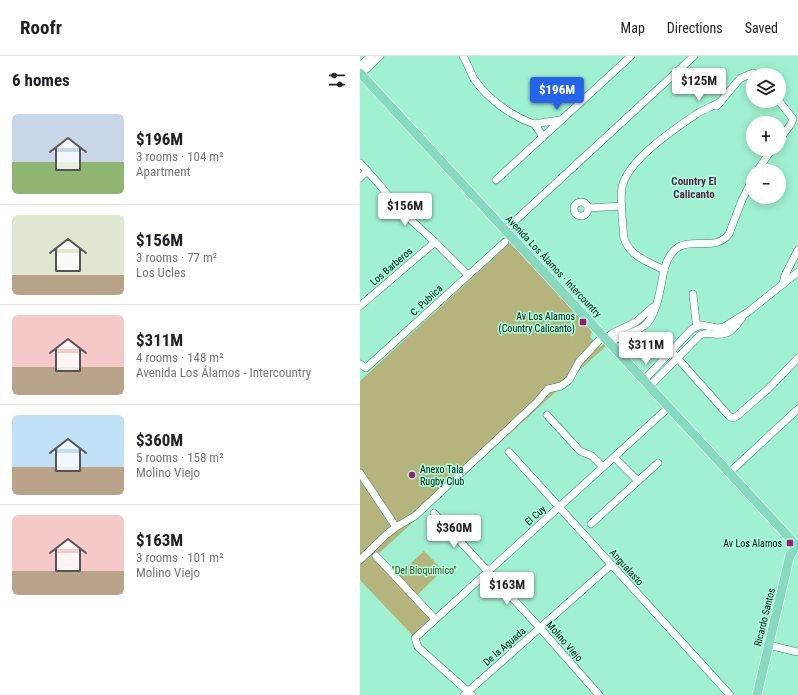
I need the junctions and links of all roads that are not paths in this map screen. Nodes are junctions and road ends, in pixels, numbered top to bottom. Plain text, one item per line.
1 (371, 56) edge
2 (380, 56) edge
3 (463, 56) edge
4 (631, 56) edge
5 (694, 56) edge
6 (360, 71) edge
7 (746, 76) edge
8 (784, 108) edge
9 (562, 119) junction
10 (534, 124) junction
11 (786, 131) edge
12 (542, 138) junction
13 (360, 163) edge
14 (367, 171) junction
15 (360, 178) edge
16 (496, 180) dead end
17 (746, 192) edge
18 (622, 206) junction
19 (588, 208) dead end
20 (505, 230) junction
21 (435, 242) junction
22 (504, 242) dead end
23 (798, 250) edge
24 (664, 270) junction
25 (798, 272) edge
26 (468, 275) junction
27 (783, 284) junction
28 (693, 294) dead end
29 (360, 306) edge
30 (748, 312) junction
31 (698, 325) junction
32 (607, 339) junction
33 (672, 352) junction
34 (678, 358) junction
35 (798, 358) edge
36 (360, 364) edge
37 (647, 383) junction
38 (669, 407) junction
39 (798, 409) edge
40 (547, 415) dead end
41 (509, 452) dead end
42 (614, 457) junction
43 (658, 463) dead end
44 (603, 467) junction
45 (360, 473) edge
46 (729, 473) junction
47 (638, 481) junction
48 (559, 507) junction
49 (434, 513) dead end
50 (590, 524) dead end
51 (396, 527) junction
52 (798, 546) edge
53 (376, 556) dead end
54 (360, 560) edge
55 (611, 565) junction
56 (488, 572) junction
57 (435, 619) junction
58 (540, 628) junction
59 (768, 645) junction
60 (798, 652) edge
61 (468, 694) edge
62 (599, 695) edge
63 (730, 695) edge
64 (757, 695) edge

1 - 6 street
2 - 6 street
3 - 10 street
4 - 9 street
5 - 20 street
6 - 20 main road, Avenida Los Álamos - Intercountry
7 - 18 street
8 - 11 street
9 - 10 street
9 - 12 street
10 - 12 street
12 - 16 street
13 - 14 street
14 - 15 street
14 - 21 street
17 - 24 street
18 - 19 street
18 - 24 street
20 - 32 main road, Avenida Los Álamos - Intercountry
21 - 26 street
21 - 29 street, Los Barberos
22 - 26 street, C. Publica
23 - 27 street
24 - 32 street
25 - 27 street
26 - 36 street, C. Publica
27 - 30 street
28 - 31 street
30 - 31 street
30 - 34 street
31 - 33 street
32 - 37 main road, Avenida Los Álamos - Intercountry
32 - 51 street
33 - 34 street
33 - 37 street
34 - 35 street
34 - 37 street
37 - 38 main road, Avenida Los Álamos - Intercountry
38 - 42 street, El Cuy
38 - 46 main road, Avenida Los Álamos - Intercountry
39 - 46 street
40 - 44 street
41 - 48 street, Angualasto
42 - 44 street, El Cuy
42 - 47 street
43 - 47 street
44 - 48 street, El Cuy
45 - 51 street
46 - 52 main road, Avenida Los Álamos - Intercountry
47 - 50 street
48 - 55 street, Angualasto
48 - 56 street, El Cuy
49 - 56 street, Molino Viejo
51 - 54 street
52 - 59 main road, Ricardo Santos
53 - 57 street
55 - 58 street, De la Aguada
55 - 63 street, Angualasto
56 - 57 street, El Cuy
56 - 58 street, Molino Viejo
57 - 61 street, El Cuy
58 - 61 street, De la Aguada
58 - 62 street, Molino Viejo
59 - 60 street
59 - 64 main road, Ricardo Santos

